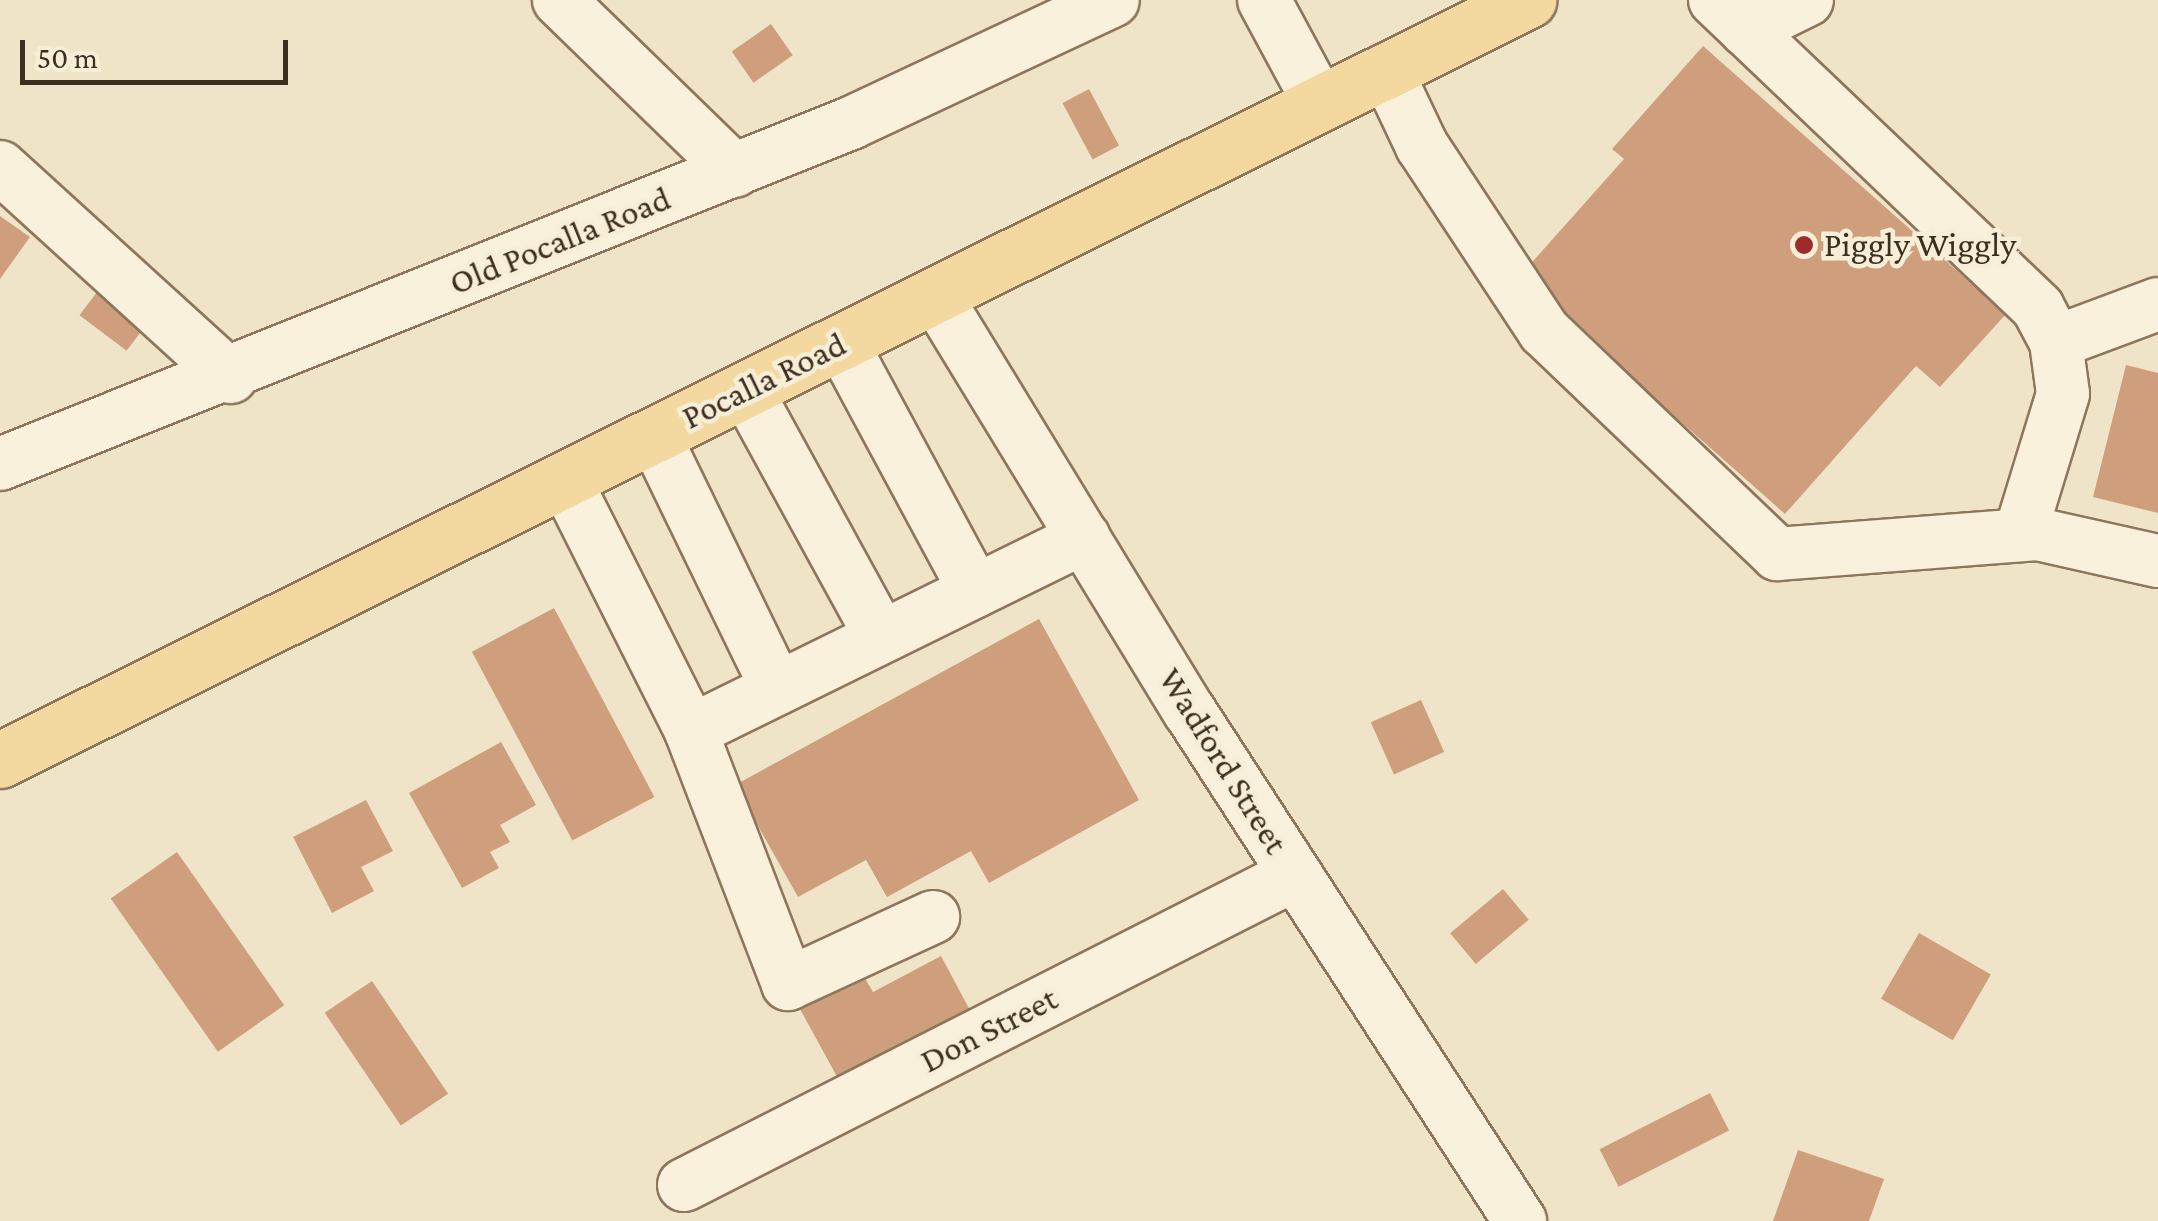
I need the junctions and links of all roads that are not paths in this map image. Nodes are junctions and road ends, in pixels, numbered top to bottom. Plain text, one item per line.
1 (559, 0) edge
2 (1113, 0) edge
3 (1264, 0) edge
4 (1528, 0) edge
5 (1806, 0) edge
6 (1730, 15) edge
7 (1386, 70) junction
8 (1320, 104) junction
9 (0, 167) edge
10 (735, 171) junction
11 (936, 296) junction
12 (2158, 304) edge
13 (841, 342) junction
14 (2056, 342) junction
15 (231, 377) junction
16 (746, 390) junction
17 (654, 435) junction
18 (0, 464) edge
19 (565, 480) junction
20 (2020, 535) junction
21 (1084, 538) junction
22 (2158, 561) edge
23 (975, 591) junction
24 (881, 637) junction
25 (778, 688) junction
26 (691, 731) junction
27 (0, 760) edge
28 (1294, 875) junction
29 (933, 916) dead end
30 (684, 1185) dead end
31 (1520, 1221) edge

1 - 10 street
2 - 10 street, Old Pocalla Road
3 - 8 street
4 - 7 main road, Pocalla Road
5 - 6 street
6 - 14 street
7 - 8 main road, Pocalla Road
7 - 20 street
8 - 11 main road, Pocalla Road
9 - 15 street
10 - 15 street, Old Pocalla Road
11 - 13 main road, Pocalla Road
11 - 21 street, Wadford Street
12 - 14 street
13 - 16 main road, Pocalla Road
13 - 23 street
14 - 20 street
15 - 18 street, Old Pocalla Road
16 - 17 main road, Pocalla Road
16 - 24 street
17 - 19 main road, Pocalla Road
17 - 25 street
19 - 26 street
19 - 27 main road, Pocalla Road
20 - 22 street
21 - 23 street
21 - 28 street, Wadford Street
23 - 24 street
24 - 25 street
25 - 26 street
26 - 29 street
28 - 30 street, Don Street
28 - 31 street, Wadford Street

